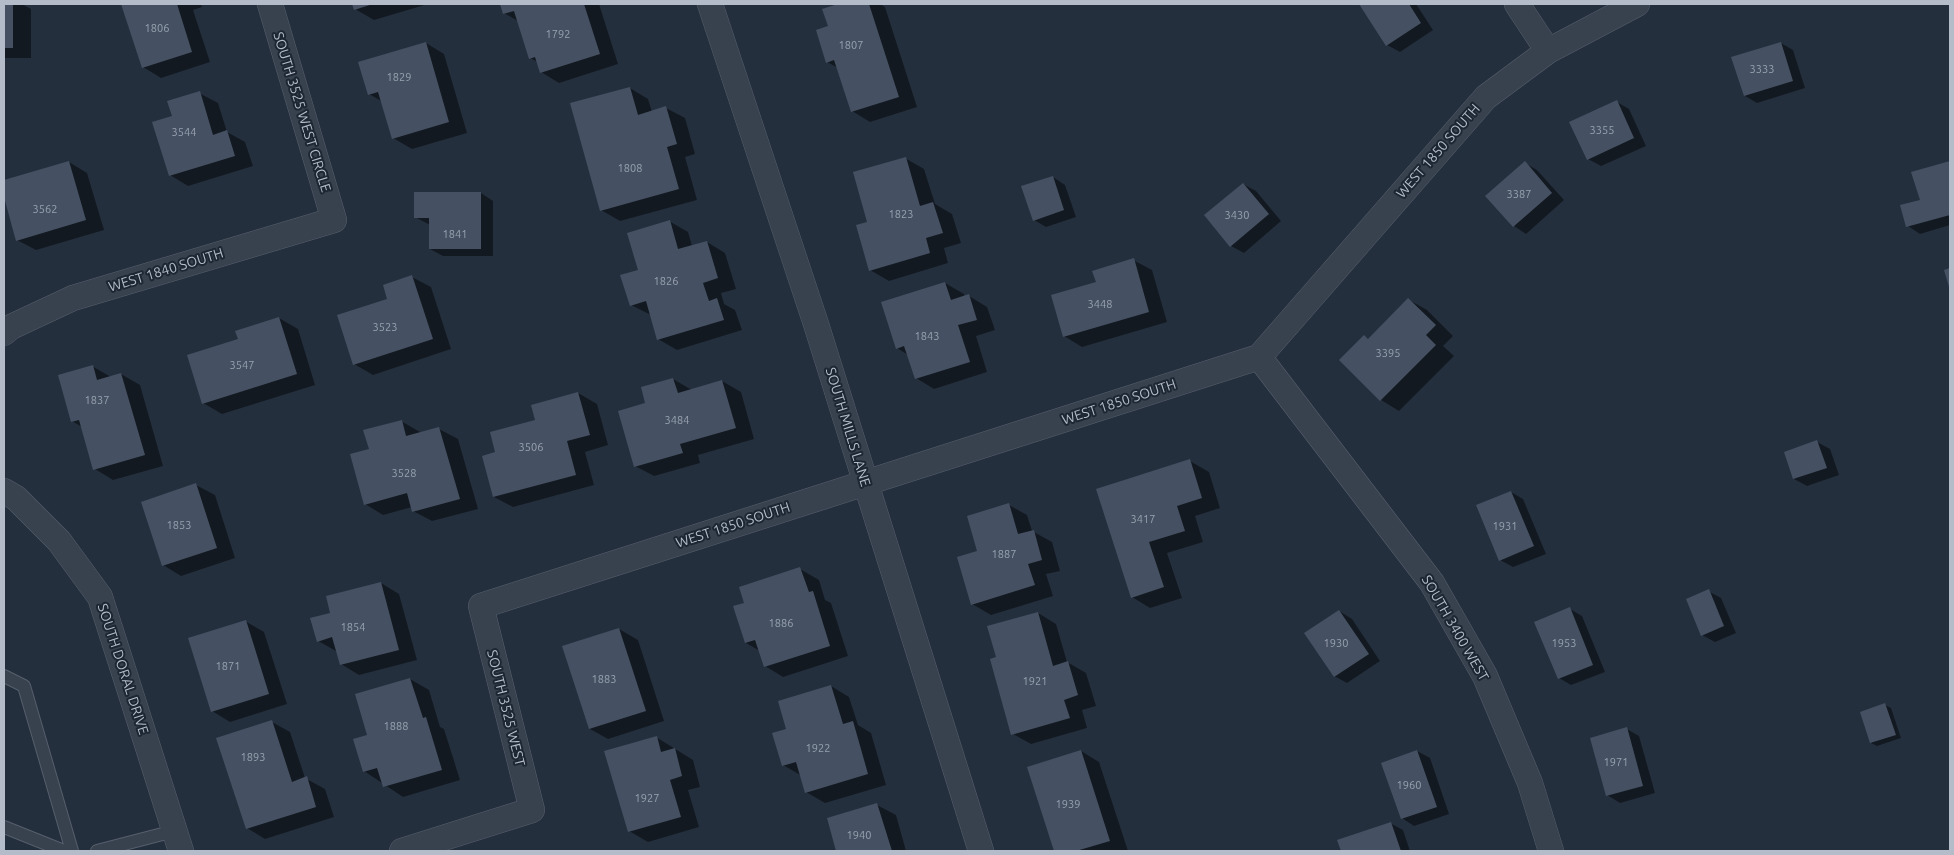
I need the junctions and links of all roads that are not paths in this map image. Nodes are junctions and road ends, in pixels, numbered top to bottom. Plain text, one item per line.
1 (270, 4) edge
2 (710, 4) edge
3 (1517, 4) edge
4 (1637, 4) edge
5 (1548, 51) junction
6 (334, 220) joint
7 (4, 333) edge
8 (1259, 357) junction
9 (866, 483) junction
10 (4, 491) edge
11 (481, 606) joint
12 (4, 676) edge
13 (4, 826) edge
14 (178, 841) edge
15 (64, 851) edge
16 (72, 851) edge
17 (97, 851) edge
18 (402, 851) edge
19 (981, 851) edge
20 (1551, 851) edge

1 - 6 street, SOUTH 3525 WEST CIRCLE
2 - 9 street, SOUTH MILLS LANE
3 - 5 street
4 - 5 street, WEST 1850 SOUTH
5 - 8 street, WEST 1850 SOUTH
6 - 7 street, WEST 1840 SOUTH
8 - 9 street, WEST 1850 SOUTH
8 - 20 street, SOUTH 3400 WEST
9 - 11 street, WEST 1850 SOUTH
9 - 19 street, SOUTH MILLS LANE
10 - 14 street, SOUTH DORAL DRIVE
11 - 18 street, SOUTH 3525 WEST
12 - 16 lane
13 - 15 lane
14 - 17 lane

